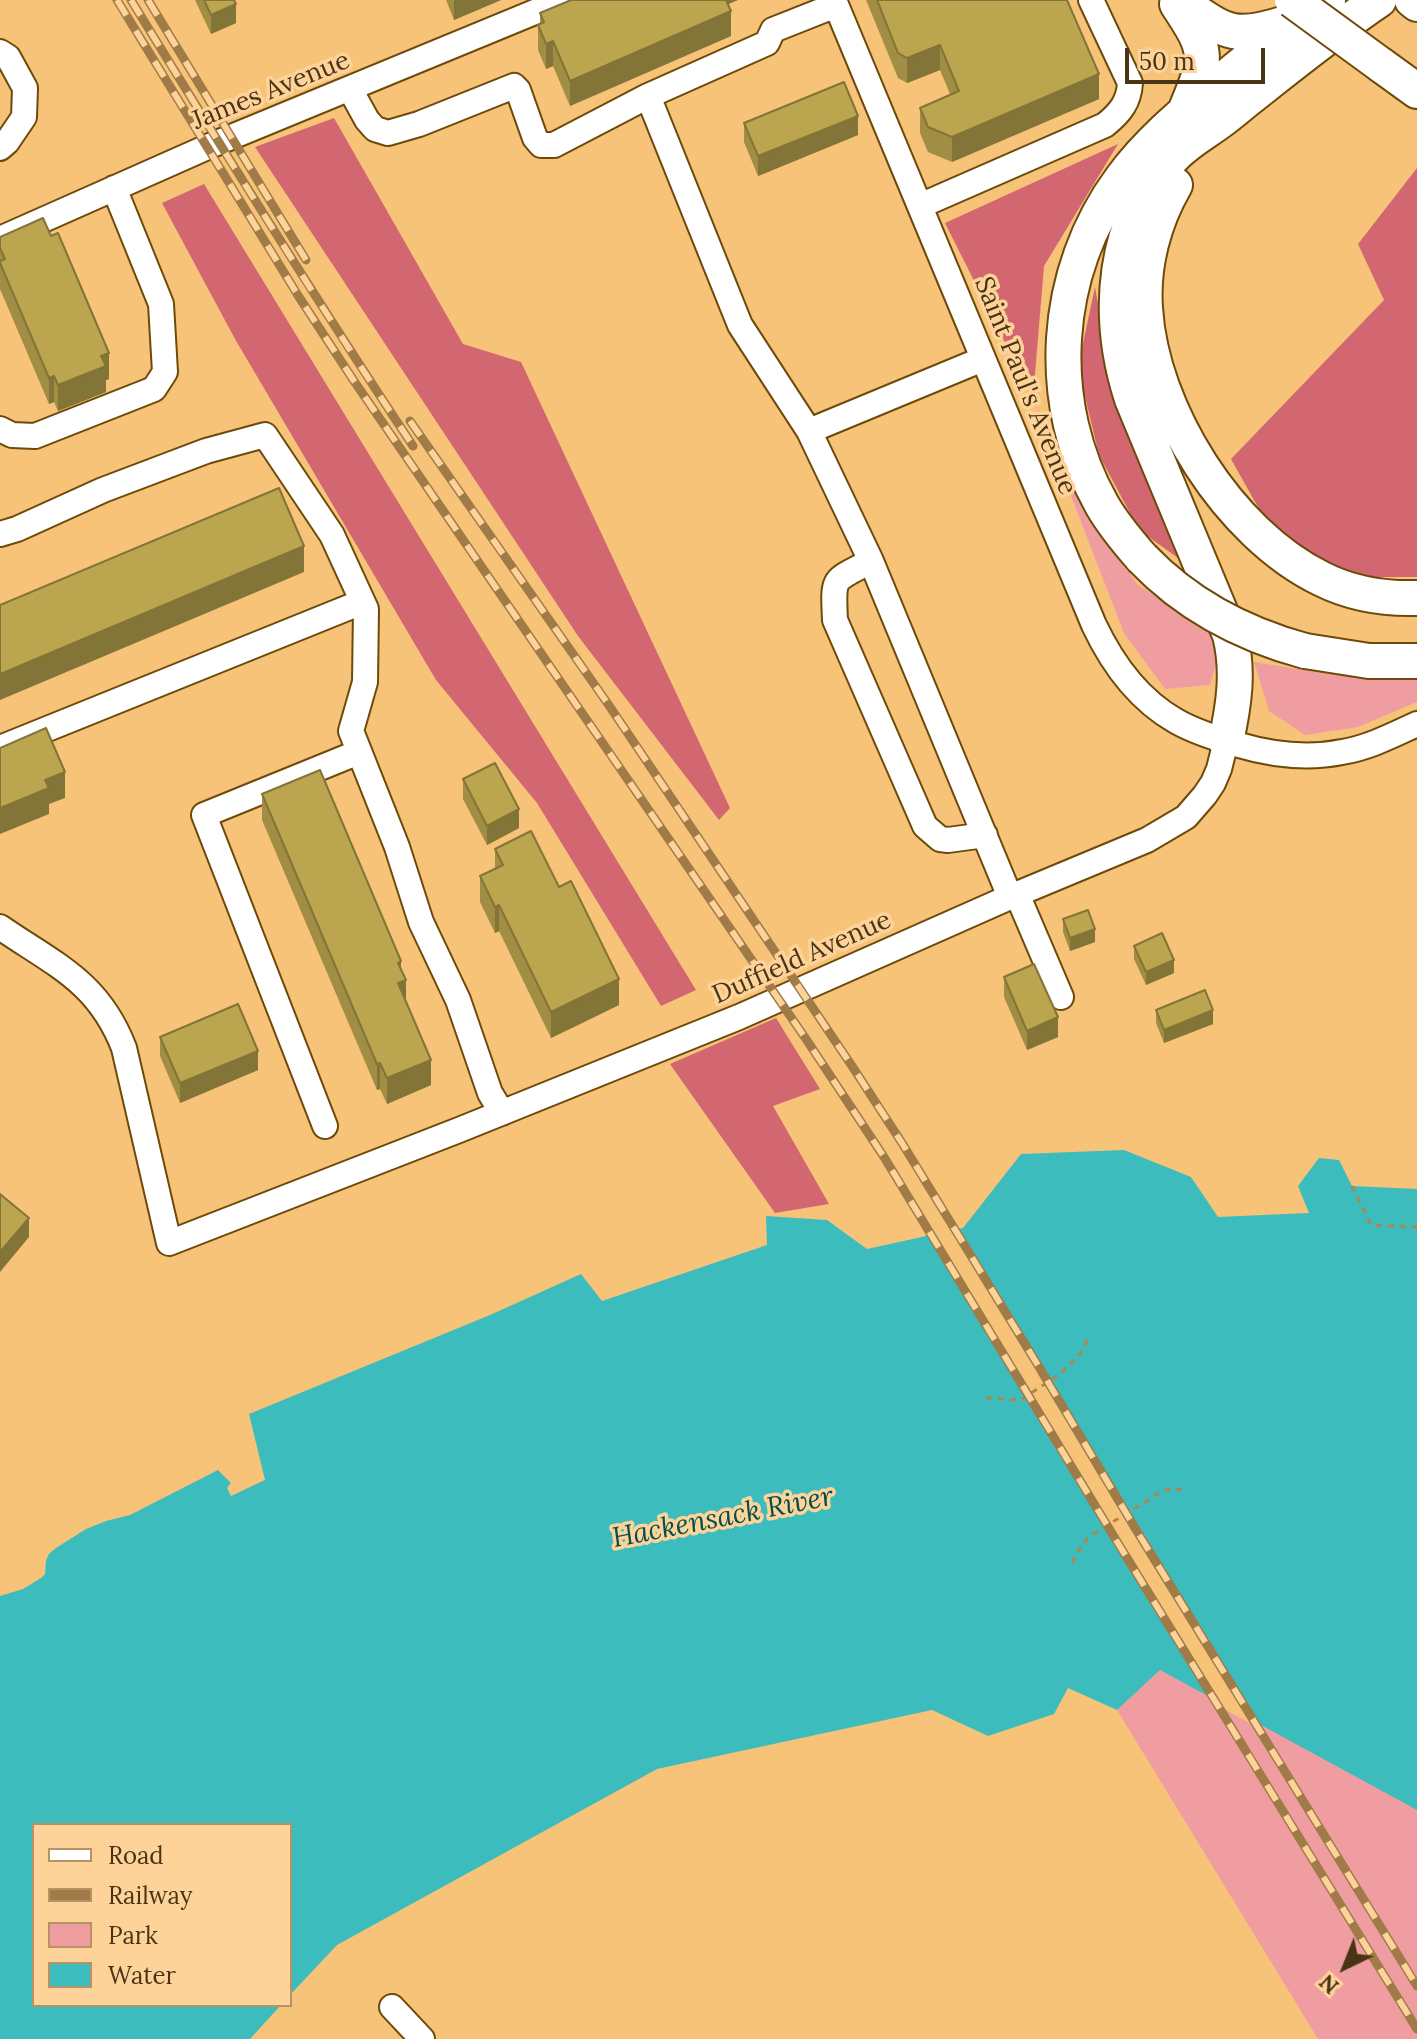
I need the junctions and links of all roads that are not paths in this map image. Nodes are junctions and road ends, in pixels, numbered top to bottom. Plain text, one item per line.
1 (564, 0) edge
2 (1091, 0) edge
3 (1176, 0) edge
4 (1379, 0) edge
5 (1412, 0) edge
6 (835, 2) edge
7 (1312, 4) edge
8 (1417, 4) edge
9 (0, 52) edge
10 (1398, 61) edge
11 (350, 89) junction
12 (1417, 91) edge
13 (648, 96) junction
14 (1185, 112) junction
15 (1218, 123) junction
16 (0, 148) edge
17 (114, 188) junction
18 (922, 205) junction
19 (0, 239) edge
20 (983, 359) junction
21 (0, 429) edge
22 (809, 431) junction
23 (0, 534) edge
24 (871, 561) junction
25 (1417, 598) edge
26 (362, 602) junction
27 (1417, 661) edge
28 (1417, 724) edge
29 (1226, 741) junction
30 (0, 748) edge
31 (359, 752) junction
32 (985, 835) junction
33 (1014, 896) junction
34 (0, 927) edge
35 (1061, 997) dead end
36 (502, 1113) junction
37 (325, 1126) dead end
38 (392, 2007) dead end
39 (422, 2039) edge

1 - 11 street, James Avenue
2 - 18 street
3 - 7 highway
3 - 14 highway
4 - 15 highway
5 - 8 highway
6 - 13 street
6 - 18 street, Saint Paul's Avenue
7 - 10 highway
7 - 14 highway
9 - 16 street
10 - 12 highway
11 - 13 street
11 - 17 street, James Avenue
13 - 22 street
14 - 27 highway, bridge
15 - 25 highway
15 - 29 highway
17 - 19 street, James Avenue
17 - 21 street
18 - 20 street, Saint Paul's Avenue
20 - 22 street
20 - 29 street, Saint Paul's Avenue
22 - 24 street
23 - 26 street
24 - 32 street
24 - 32 street
26 - 30 street
26 - 31 street
28 - 29 street
29 - 33 street, Duffield Avenue
31 - 36 street
31 - 37 street
32 - 33 street
33 - 35 street
33 - 36 street, Duffield Avenue
34 - 36 street, Duffield Avenue
38 - 39 street

